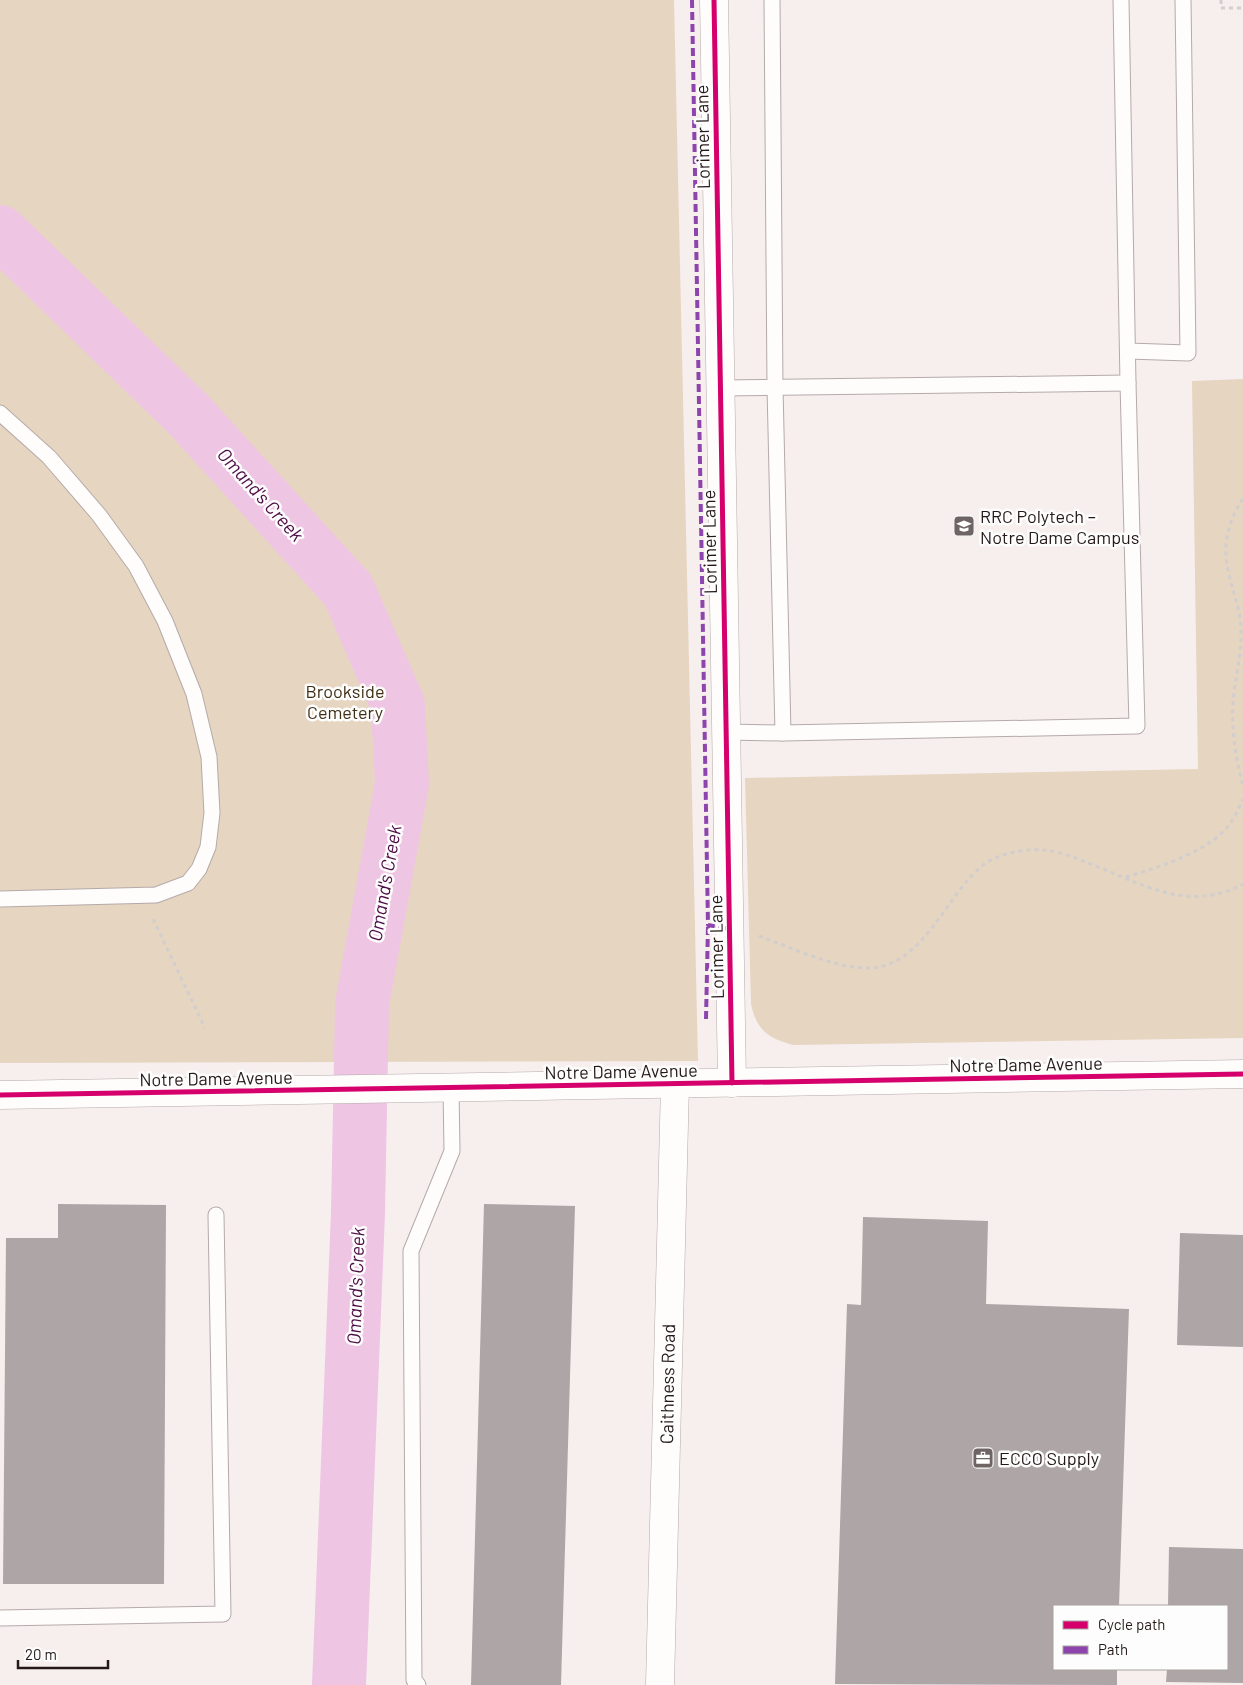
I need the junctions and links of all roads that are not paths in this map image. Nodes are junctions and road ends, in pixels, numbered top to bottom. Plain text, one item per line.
1 (714, 0) edge
2 (772, 0) edge
3 (1121, 0) edge
4 (1183, 0) edge
5 (1128, 351) junction
6 (1128, 383) junction
7 (721, 388) junction
8 (775, 388) junction
9 (0, 413) edge
10 (726, 732) junction
11 (782, 733) junction
12 (0, 899) edge
13 (1243, 1074) edge
14 (732, 1083) junction
15 (675, 1084) junction
16 (451, 1088) junction
17 (0, 1095) edge
18 (216, 1215) dead end
19 (0, 1618) edge
20 (418, 1685) edge
21 (660, 1685) edge

1 - 7 street, Lorimer Lane
2 - 8 lane
3 - 5 lane
4 - 5 lane
5 - 6 lane
6 - 8 lane
6 - 11 lane
7 - 8 lane
7 - 10 street, Lorimer Lane
8 - 11 lane
9 - 12 lane
10 - 11 lane
10 - 14 street, Lorimer Lane
13 - 14 street, Notre Dame Avenue
14 - 15 street, Notre Dame Avenue
15 - 16 street, Notre Dame Avenue
15 - 21 street, Caithness Road
16 - 17 street, Notre Dame Avenue
16 - 20 lane
18 - 19 lane

